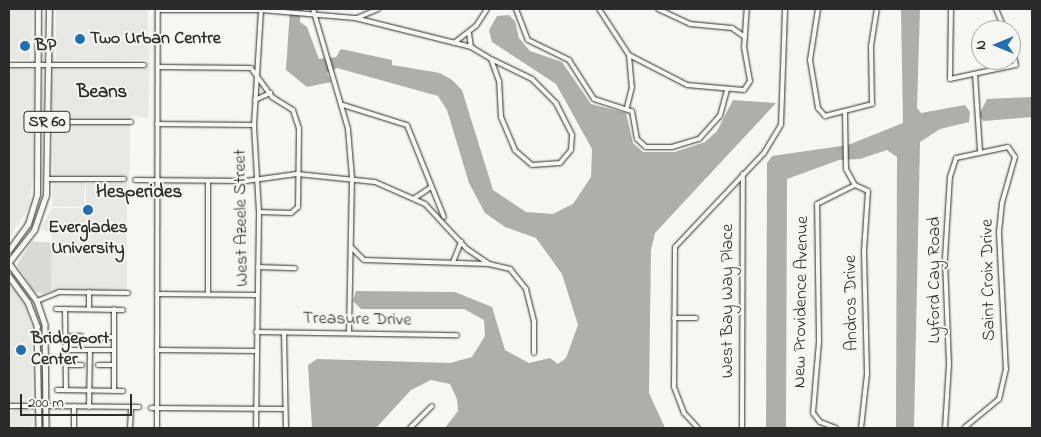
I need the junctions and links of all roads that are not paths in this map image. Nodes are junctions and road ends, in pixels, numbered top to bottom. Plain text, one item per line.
1 (38, 9) edge
2 (49, 9) edge
3 (158, 9) edge
4 (261, 9) edge
5 (312, 9) edge
6 (378, 9) edge
7 (487, 9) edge
8 (516, 9) edge
9 (599, 9) edge
10 (658, 9) edge
11 (747, 9) edge
12 (785, 9) edge
13 (818, 9) edge
14 (877, 9) edge
15 (951, 9) edge
16 (313, 17) junction
17 (356, 18) junction
18 (469, 32) junction
19 (745, 37) junction
20 (454, 43) junction
21 (471, 47) junction
22 (629, 55) junction
23 (491, 59) junction
24 (9, 65) edge
25 (38, 65) junction
26 (48, 65) junction
27 (144, 65) dead end
28 (158, 67) junction
29 (993, 70) edge
30 (975, 74) junction
31 (260, 76) junction
32 (727, 90) junction
33 (270, 93) junction
34 (255, 100) junction
35 (344, 105) junction
36 (627, 107) junction
37 (845, 112) junction
38 (38, 122) junction
39 (47, 122) junction
40 (131, 122) dead end
41 (158, 124) junction
42 (254, 125) junction
43 (980, 151) junction
44 (38, 166) junction
45 (297, 174) junction
46 (743, 174) junction
47 (352, 178) junction
48 (47, 179) junction
49 (254, 179) junction
50 (124, 180) dead end
51 (135, 180) dead end
52 (158, 180) junction
53 (208, 181) junction
54 (855, 185) junction
55 (430, 188) junction
56 (415, 198) junction
57 (259, 212) junction
58 (32, 213) junction
59 (447, 223) junction
60 (31, 235) junction
61 (461, 242) junction
62 (351, 247) junction
63 (9, 250) edge
64 (452, 262) junction
65 (9, 263) edge
66 (489, 264) junction
67 (258, 268) junction
68 (295, 268) dead end
69 (9, 276) edge
70 (89, 292) junction
71 (128, 293) dead end
72 (157, 294) junction
73 (208, 294) junction
74 (257, 295) junction
75 (37, 301) junction
76 (56, 309) dead end
77 (65, 309) junction
78 (89, 309) junction
79 (114, 309) junction
80 (123, 310) dead end
81 (674, 318) junction
82 (696, 318) dead end
83 (256, 332) junction
84 (284, 333) junction
85 (349, 333) junction
86 (457, 335) dead end
87 (81, 336) dead end
88 (65, 337) junction
89 (114, 337) junction
90 (95, 338) dead end
91 (65, 350) junction
92 (90, 350) junction
93 (114, 350) junction
94 (157, 350) junction
95 (256, 351) junction
96 (534, 354) dead end
97 (66, 364) junction
98 (82, 364) dead end
99 (98, 365) dead end
100 (114, 365) junction
101 (56, 390) dead end
102 (66, 390) junction
103 (90, 391) junction
104 (114, 391) junction
105 (123, 391) dead end
106 (9, 406) edge
107 (39, 406) junction
108 (46, 406) junction
109 (74, 406) junction
110 (89, 406) junction
111 (432, 406) dead end
112 (130, 407) junction
113 (139, 407) dead end
114 (151, 408) dead end
115 (157, 408) junction
116 (256, 409) junction
117 (283, 409) junction
118 (39, 428) edge
119 (46, 428) edge
120 (74, 428) edge
121 (130, 428) edge
122 (157, 428) edge
123 (256, 428) edge
124 (286, 428) edge
125 (410, 428) edge
126 (698, 428) edge
127 (742, 428) edge
128 (836, 428) edge
129 (861, 428) edge
130 (945, 428) edge
131 (964, 428) edge

1 - 25 main road, SR 60
2 - 26 main road, SR 60
3 - 4 street
3 - 28 street
4 - 16 street
4 - 31 street, West Azeele Street
5 - 16 street
6 - 17 street
7 - 18 street
8 - 36 street
9 - 22 street
10 - 19 street
11 - 19 street
12 - 46 street
13 - 37 street
14 - 37 street
15 - 30 street
16 - 17 street
16 - 35 street
17 - 20 street
18 - 20 street
18 - 21 street
19 - 32 street
20 - 21 street
21 - 23 street
22 - 32 street
22 - 36 street
23 - 23 street
24 - 25 street
25 - 26 street
25 - 38 main road, SR 60
26 - 27 street
26 - 39 main road, SR 60
28 - 31 street
28 - 41 street
29 - 30 street
30 - 43 street
31 - 33 street
31 - 34 street, West Azeele Street
32 - 36 street
33 - 34 street
33 - 45 street
34 - 42 street, West Azeele Street
35 - 47 street
35 - 55 street
37 - 54 street
38 - 39 main road
38 - 44 main road, SR 60
39 - 40 street
39 - 48 main road, SR 60
41 - 42 street
41 - 52 street
42 - 49 street, West Azeele Street
43 - 130 street, Lyford Cay Road
43 - 131 street, Saint Croix Drive
44 - 48 main road
44 - 58 main road, SR 60
45 - 47 street
45 - 49 street
45 - 57 street
46 - 81 street
46 - 127 street, West Bay Way Place
47 - 56 street
47 - 62 street
48 - 50 street
48 - 60 main road, SR 60
49 - 53 street
49 - 57 street, West Azeele Street
51 - 52 street
52 - 53 street
52 - 72 street
53 - 73 street
54 - 128 street, New Providence Avenue
54 - 129 street, Andros Drive
55 - 56 street
55 - 59 street
56 - 59 street
57 - 67 street, West Azeele Street
58 - 60 main road
58 - 63 main road, SR 60
59 - 61 street
60 - 65 main road, SR 60
61 - 64 street
61 - 66 street
62 - 64 street
62 - 85 street
64 - 66 street
65 - 75 main road
66 - 96 street
67 - 68 street
67 - 74 street, West Azeele Street
69 - 107 main road
70 - 71 street
70 - 75 street
70 - 78 street
72 - 73 street
72 - 94 street
73 - 74 street
74 - 83 street, West Azeele Street
75 - 108 main road
76 - 77 street
77 - 78 street
77 - 88 street
78 - 79 street
79 - 80 street
79 - 89 street
81 - 82 street
81 - 126 street
83 - 84 street, Treasure Drive
83 - 95 street, West Azeele Street
84 - 85 street, Treasure Drive
84 - 117 street
85 - 86 street, Treasure Drive
87 - 88 street
88 - 91 street
89 - 90 street
89 - 93 street
91 - 92 street
91 - 97 street
92 - 93 street
92 - 103 street
93 - 100 street
94 - 95 street
94 - 115 street
95 - 116 street, West Azeele Street
97 - 98 street
97 - 102 street
99 - 100 street
100 - 104 street
101 - 102 street
102 - 103 street
103 - 104 street
103 - 110 street
104 - 105 street
106 - 107 street
107 - 108 main road
107 - 118 main road
108 - 109 street
108 - 119 main road
109 - 110 street
109 - 120 street
110 - 112 street
111 - 125 street
112 - 113 street
112 - 121 street
114 - 115 street
115 - 116 street
115 - 122 street
116 - 117 street
116 - 123 street, West Azeele Street
117 - 124 street

